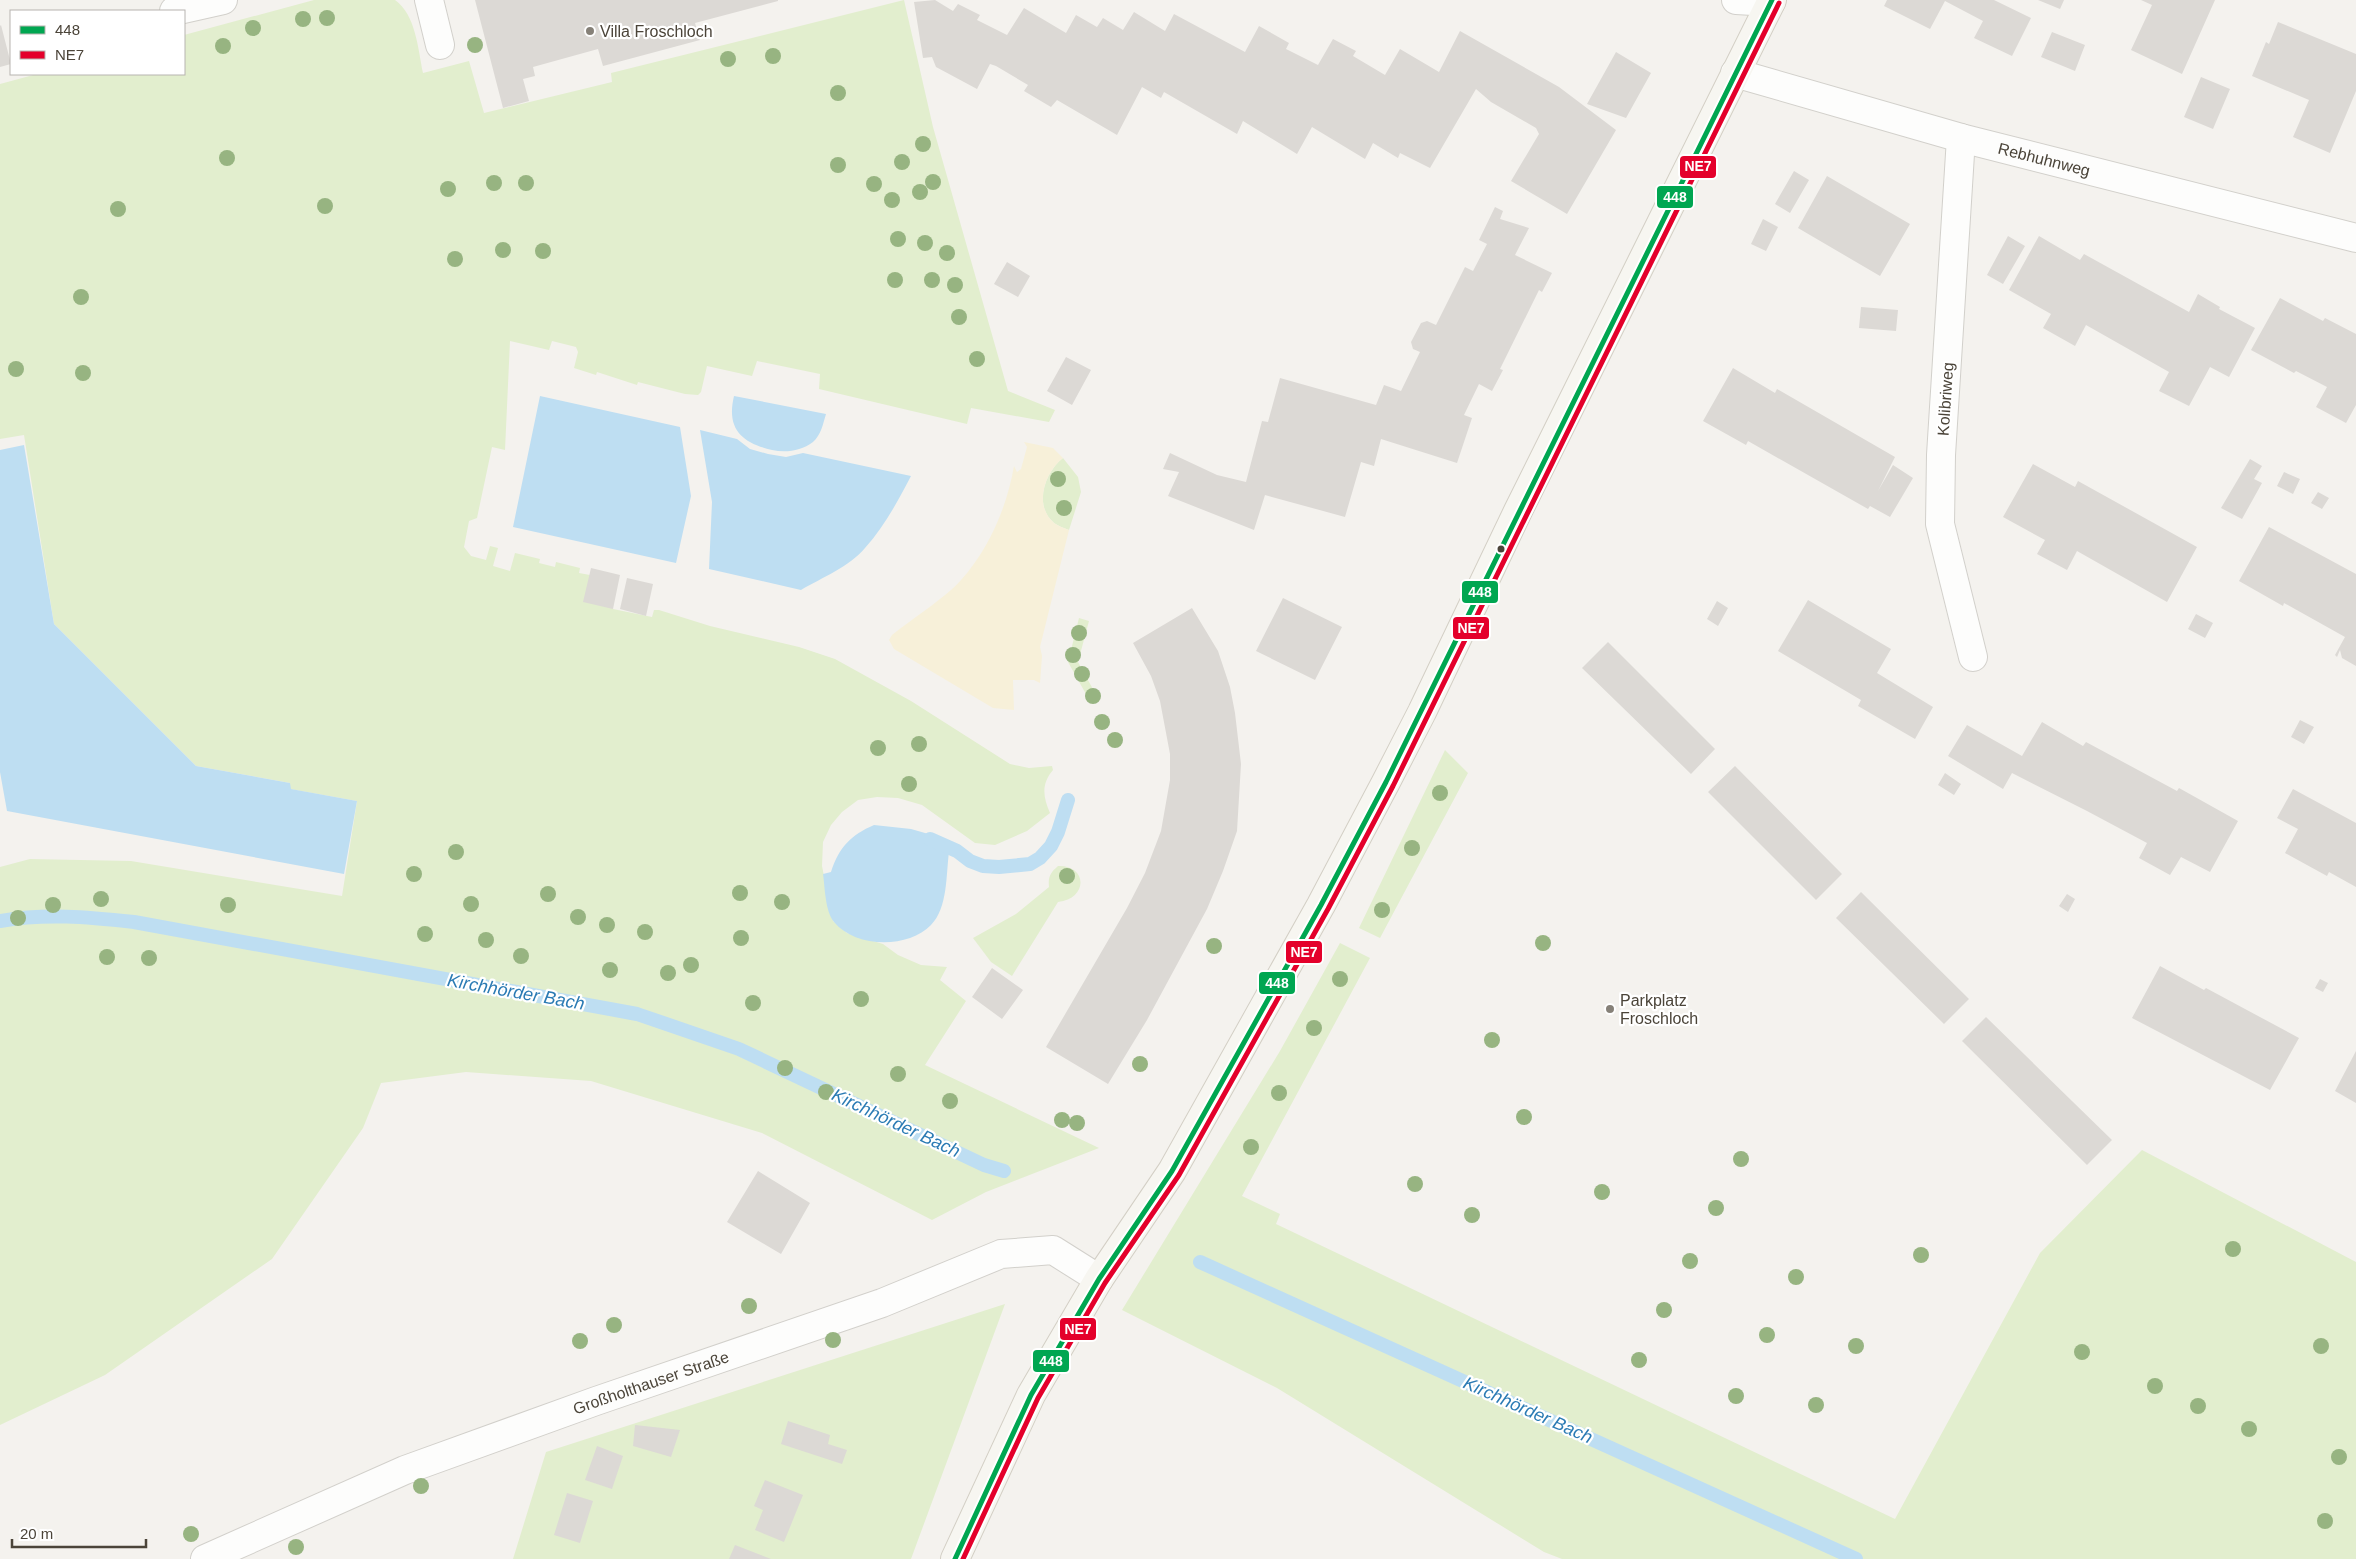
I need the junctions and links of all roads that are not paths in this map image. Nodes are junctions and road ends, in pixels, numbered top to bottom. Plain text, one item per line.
1 (222, 0) edge
2 (429, 0) edge
3 (1736, 0) edge
4 (1772, 1) edge
5 (178, 10) edge
6 (440, 45) dead end
7 (1735, 73) junction
8 (1961, 138) junction
9 (2356, 238) edge
10 (1973, 657) dead end
11 (1099, 1279) junction
12 (205, 1559) edge
13 (955, 1559) edge

1 - 5 street
2 - 6 street
3 - 4 street
4 - 7 street
7 - 8 street, Rebhuhnweg
7 - 11 street
8 - 9 street, Rebhuhnweg
8 - 10 street, Kolibriweg
11 - 12 street, Großholthauser Straße
11 - 13 street

